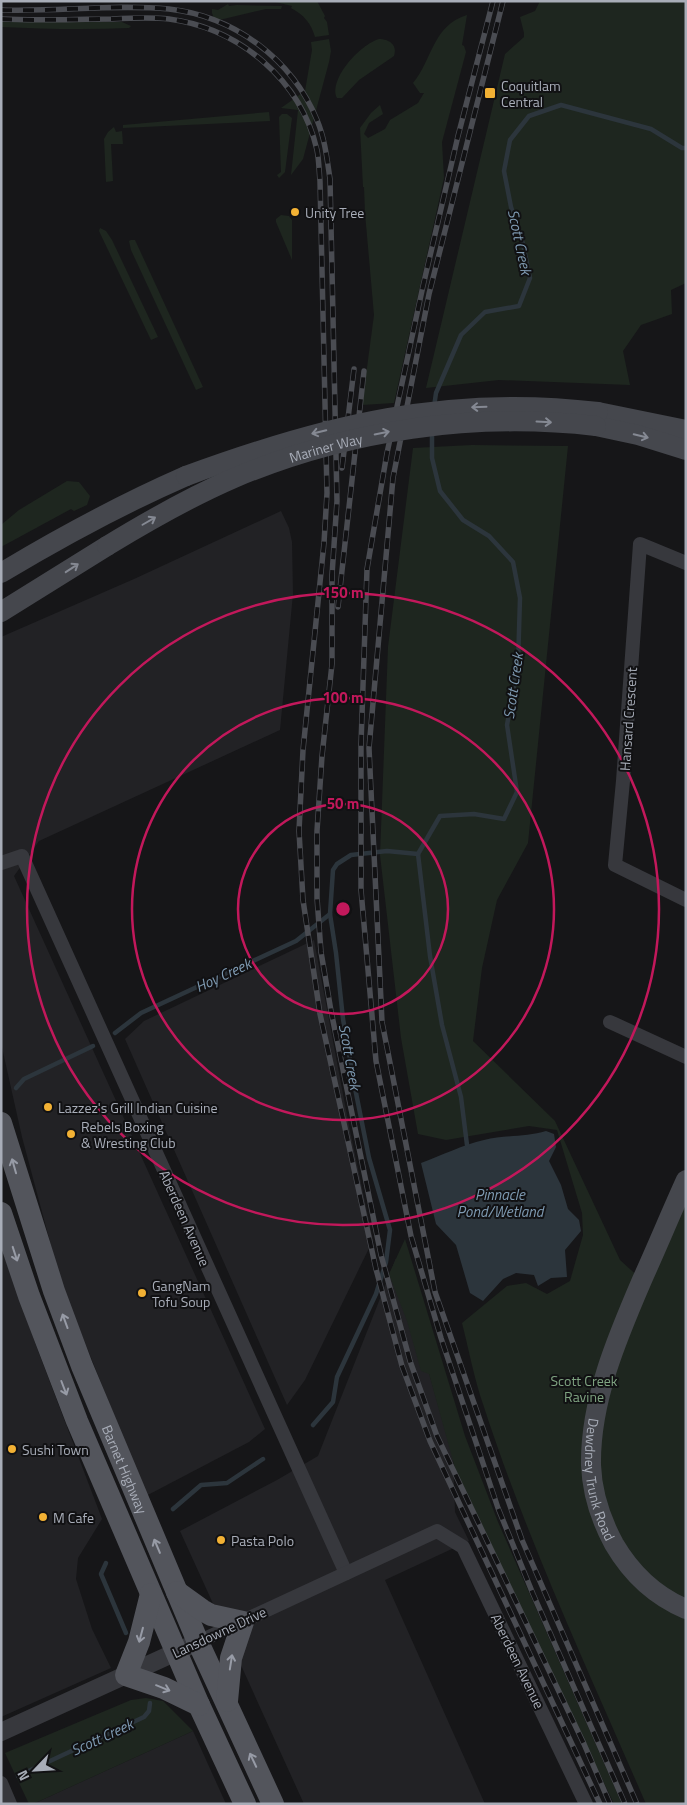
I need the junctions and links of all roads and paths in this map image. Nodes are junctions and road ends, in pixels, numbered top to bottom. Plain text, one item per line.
1 (597, 419) junction
2 (686, 430) edge
3 (686, 450) edge
4 (686, 563) edge
5 (1, 573) edge
6 (1, 612) edge
7 (1, 862) edge
8 (686, 900) edge
9 (610, 1022) dead end
10 (686, 1056) edge
11 (1, 1123) edge
12 (686, 1180) edge
13 (1, 1213) edge
14 (437, 1531) joint
15 (346, 1572) junction
16 (176, 1591) junction
17 (151, 1594) junction
18 (686, 1609) edge
19 (243, 1622) junction
20 (198, 1642) junction
21 (177, 1652) junction
22 (126, 1675) junction
23 (199, 1704) junction
24 (227, 1704) junction
25 (1, 1732) edge
26 (1, 1784) edge
27 (10, 1804) edge
28 (246, 1804) edge
29 (273, 1804) edge
30 (586, 1804) edge

1 - 2 main road, Mariner Way
1 -> 3 main road, Mariner Way
1 -> 5 main road, Mariner Way, bridge
6 -> 1 main road, Mariner Way, bridge
4 - 8 street, Hansard Crescent
7 - 15 street, Aberdeen Avenue
9 - 10 street
16 -> 11 main road, Barnet Highway
12 - 18 main road, Dewdney Trunk Road
13 -> 17 main road, Barnet Highway
14 - 15 street, Lansdowne Drive
14 - 30 street, Aberdeen Avenue
15 - 19 street, Lansdowne Drive
16 - 19 main road
16 - 20 main road, Barnet Highway
17 - 21 main road, Barnet Highway
17 -> 22 main road
19 - 20 street, Lansdowne Drive
24 -> 19 main road
20 - 21 street, Lansdowne Drive
20 - 24 main road, Barnet Highway
21 - 22 street, Lansdowne Drive
21 - 23 main road, Barnet Highway
22 -> 23 main road
22 - 25 street, Lansdowne Drive
23 - 28 main road, Barnet Highway
29 -> 24 main road, Barnet Highway
26 - 27 street

